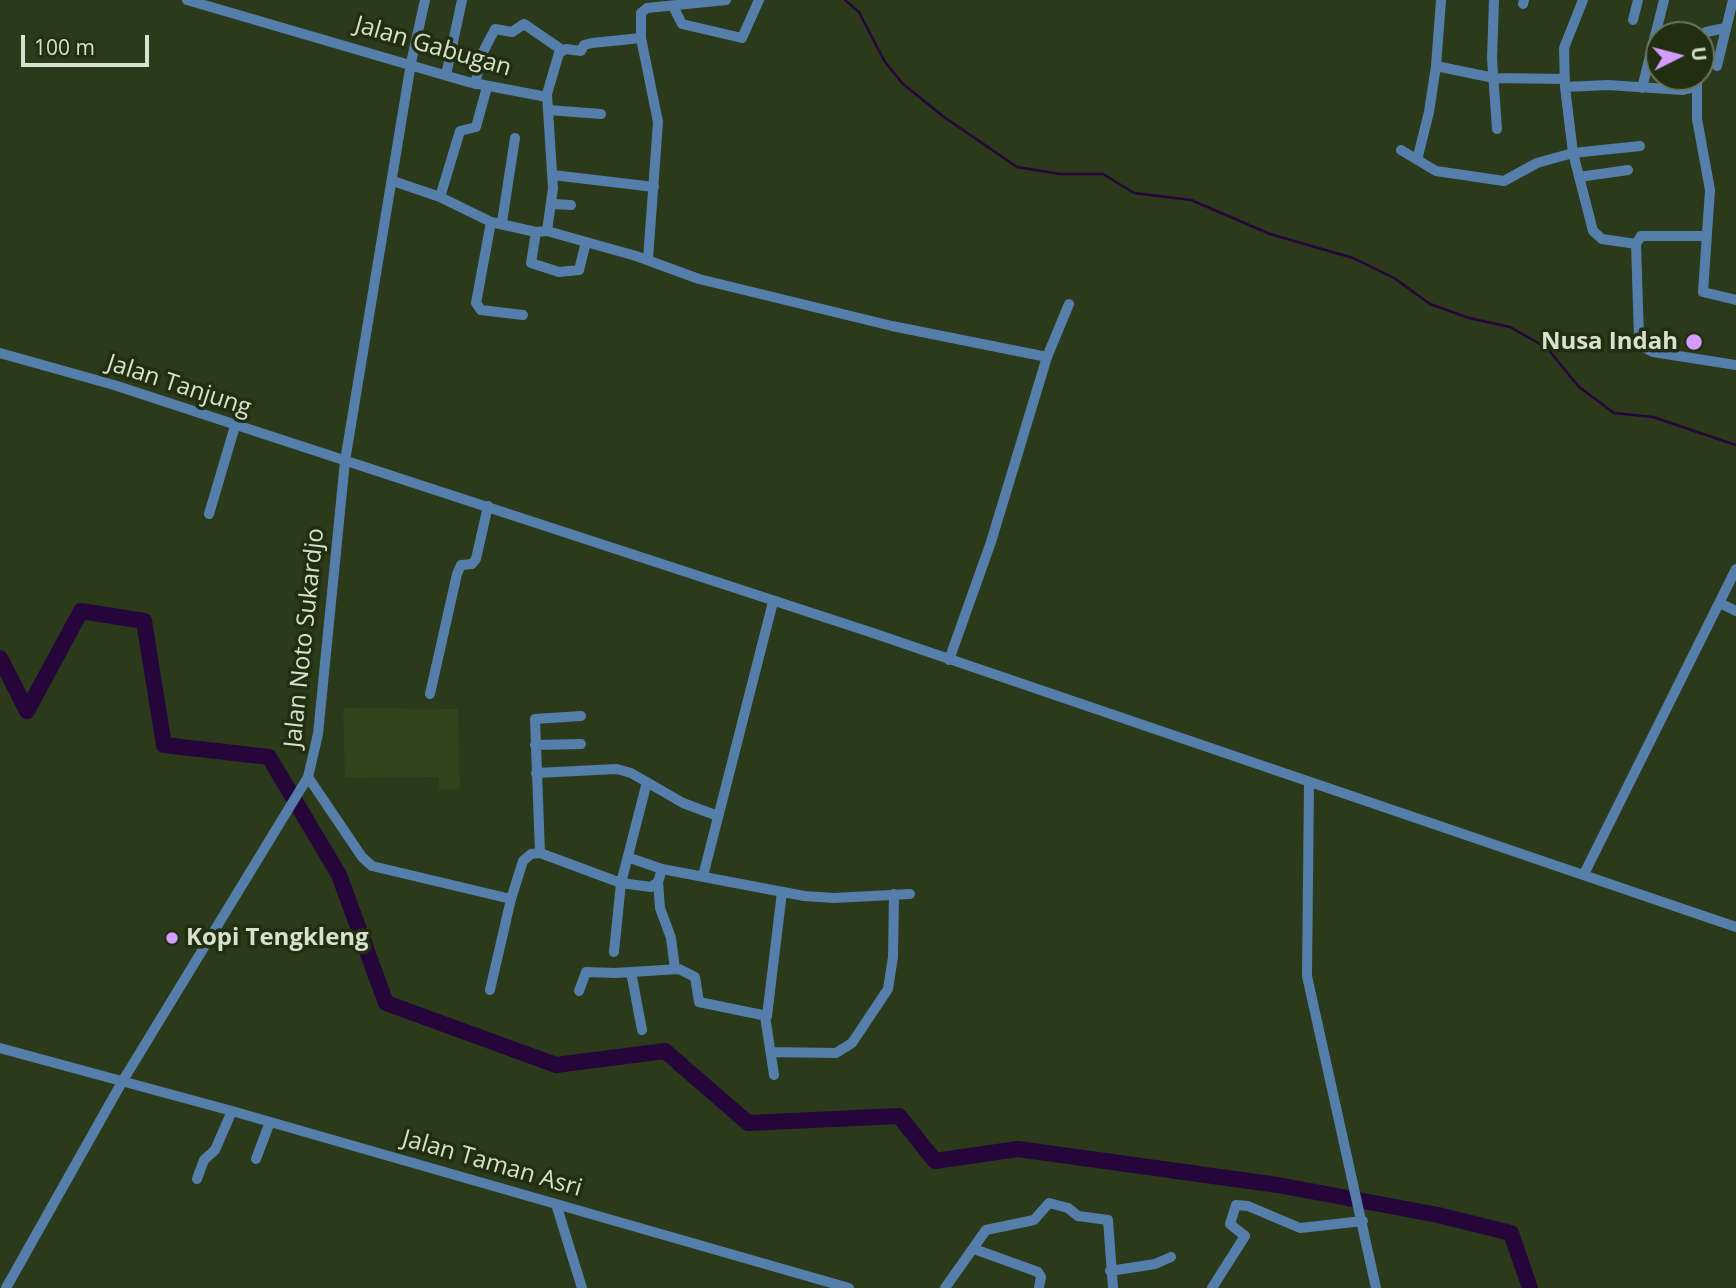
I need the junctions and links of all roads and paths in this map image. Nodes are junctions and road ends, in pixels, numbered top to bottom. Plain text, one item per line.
1 (187, 0) edge
2 (425, 0) edge
3 (462, 0) edge
4 (726, 0) edge
5 (759, 0) edge
6 (1441, 0) edge
7 (1494, 0) edge
8 (1583, 0) edge
9 (1638, 0) edge
10 (1664, 0) edge
11 (1733, 0) edge
12 (673, 6) junction
13 (1633, 20) dead end
14 (1725, 28) junction
15 (1715, 31) edge
16 (641, 37) junction
17 (562, 50) junction
18 (411, 63) junction
19 (1436, 66) junction
20 (1717, 66) dead end
21 (446, 75) junction
22 (1493, 78) junction
23 (1565, 83) junction
24 (481, 85) junction
25 (1642, 88) junction
26 (1645, 88) edge
27 (1696, 91) edge
28 (547, 97) junction
29 (548, 110) junction
30 (601, 114) dead end
31 (1497, 129) dead end
32 (515, 138) dead end
33 (1640, 146) dead end
34 (1401, 150) dead end
35 (1573, 153) junction
36 (1417, 160) junction
37 (1628, 170) dead end
38 (553, 175) junction
39 (1579, 177) junction
40 (393, 181) junction
41 (654, 187) junction
42 (440, 197) junction
43 (552, 204) junction
44 (570, 205) dead end
45 (496, 222) junction
46 (541, 232) junction
47 (1707, 236) junction
48 (586, 242) junction
49 (1636, 244) junction
50 (648, 260) junction
51 (1736, 300) edge
52 (1069, 304) dead end
53 (523, 315) dead end
54 (0, 353) edge
55 (1047, 357) junction
56 (1736, 365) edge
57 (235, 426) junction
58 (345, 461) junction
59 (488, 506) junction
60 (209, 514) dead end
61 (1736, 569) edge
62 (773, 602) junction
63 (1720, 603) junction
64 (1736, 611) edge
65 (949, 660) junction
66 (430, 694) dead end
67 (581, 716) dead end
68 (581, 744) dead end
69 (535, 745) junction
70 (536, 773) junction
71 (308, 777) junction
72 (647, 782) junction
73 (1309, 783) junction
74 (718, 816) junction
75 (540, 853) junction
76 (630, 858) junction
77 (662, 869) junction
78 (1584, 874) junction
79 (703, 876) junction
80 (658, 882) junction
81 (621, 883) junction
82 (782, 892) junction
83 (894, 894) junction
84 (910, 894) dead end
85 (511, 899) junction
86 (1736, 927) edge
87 (614, 951) dead end
88 (675, 968) junction
89 (631, 972) junction
90 (490, 989) dead end
91 (579, 991) dead end
92 (765, 1016) junction
93 (642, 1030) dead end
94 (0, 1048) edge
95 (771, 1052) junction
96 (774, 1075) dead end
97 (122, 1082) junction
98 (232, 1111) junction
99 (270, 1122) junction
100 (256, 1159) dead end
101 (197, 1179) dead end
102 (556, 1204) junction
103 (1363, 1221) junction
104 (974, 1249) junction
105 (1171, 1257) dead end
106 (1110, 1271) junction
107 (6, 1288) edge
108 (582, 1288) edge
109 (849, 1288) edge
110 (945, 1288) edge
111 (1039, 1288) edge
112 (1113, 1288) edge
113 (1212, 1288) edge
114 (1376, 1288) edge

1 - 18 street, Jalan Gabugan
2 - 18 street, Jalan Noto Sukardjo
3 - 21 street
4 - 12 street
5 - 12 street
6 - 19 street
7 - 22 street
8 - 23 street
9 - 13 street
10 - 25 street
11 - 14 street
12 - 16 street
14 - 15 street
14 - 20 street
16 - 17 street
16 - 41 street
17 - 24 street
17 - 28 street
18 - 21 street, Jalan Gabugan
18 - 40 street, Jalan Noto Sukardjo
19 - 22 street
19 - 36 street
21 - 24 street, Jalan Gabugan
22 - 23 street
22 - 31 street
23 - 25 street
23 - 35 street
24 - 28 street, Jalan Gabugan
24 - 42 street
25 - 26 street
27 - 47 street
28 - 29 street
29 - 30 street
29 - 38 street
32 - 45 street
33 - 35 street
34 - 36 street
35 - 36 street
35 - 39 street
37 - 39 street
38 - 41 street
38 - 43 street
39 - 49 street
40 - 42 street
40 - 58 street, Jalan Noto Sukardjo
41 - 50 street
42 - 45 street
43 - 44 street
43 - 46 street
45 - 46 street
45 - 53 street
46 - 48 street
46 - 48 street
47 - 49 street
47 - 51 street
48 - 50 street
49 - 56 street
50 - 55 street
52 - 55 street
54 - 57 street, Jalan Tanjung
55 - 65 street
57 - 58 street, Jalan Tanjung
57 - 60 street
58 - 59 street, Jalan Tanjung
58 - 71 street, Jalan Noto Sukardjo
59 - 62 street, Jalan Tanjung
59 - 66 street
61 - 63 street
62 - 65 street, Jalan Tanjung
62 - 74 street
63 - 64 street
63 - 78 street
65 - 73 street, Jalan Tanjung
67 - 69 street
68 - 69 street
69 - 70 street
70 - 72 street
70 - 75 street
71 - 85 street
71 - 97 street, Jalan Noto Sukardjo
72 - 74 street
72 - 76 street
73 - 78 street, Jalan Tanjung
73 - 103 street
74 - 79 street
75 - 81 street
75 - 85 street
76 - 77 street
76 - 81 street
77 - 79 street
77 - 80 street
78 - 86 street, Jalan Tanjung
79 - 82 street
80 - 81 street
80 - 88 street
81 - 87 street
82 - 83 street
82 - 92 street
83 - 84 street
83 - 95 street
85 - 90 street
88 - 89 street
88 - 92 street
89 - 91 street
89 - 93 street
92 - 95 street
94 - 97 street, Jalan Taman Asri
95 - 96 street
97 - 98 street, Jalan Taman Asri
97 - 107 street, Jalan Noto Sukardjo
98 - 99 street, Jalan Taman Asri
98 - 101 street
99 - 100 street
99 - 102 street, Jalan Taman Asri
102 - 108 street
102 - 109 street, Jalan Taman Asri
103 - 113 street
103 - 114 street
104 - 106 street
104 - 110 street
104 - 111 street
105 - 106 street
106 - 112 street

